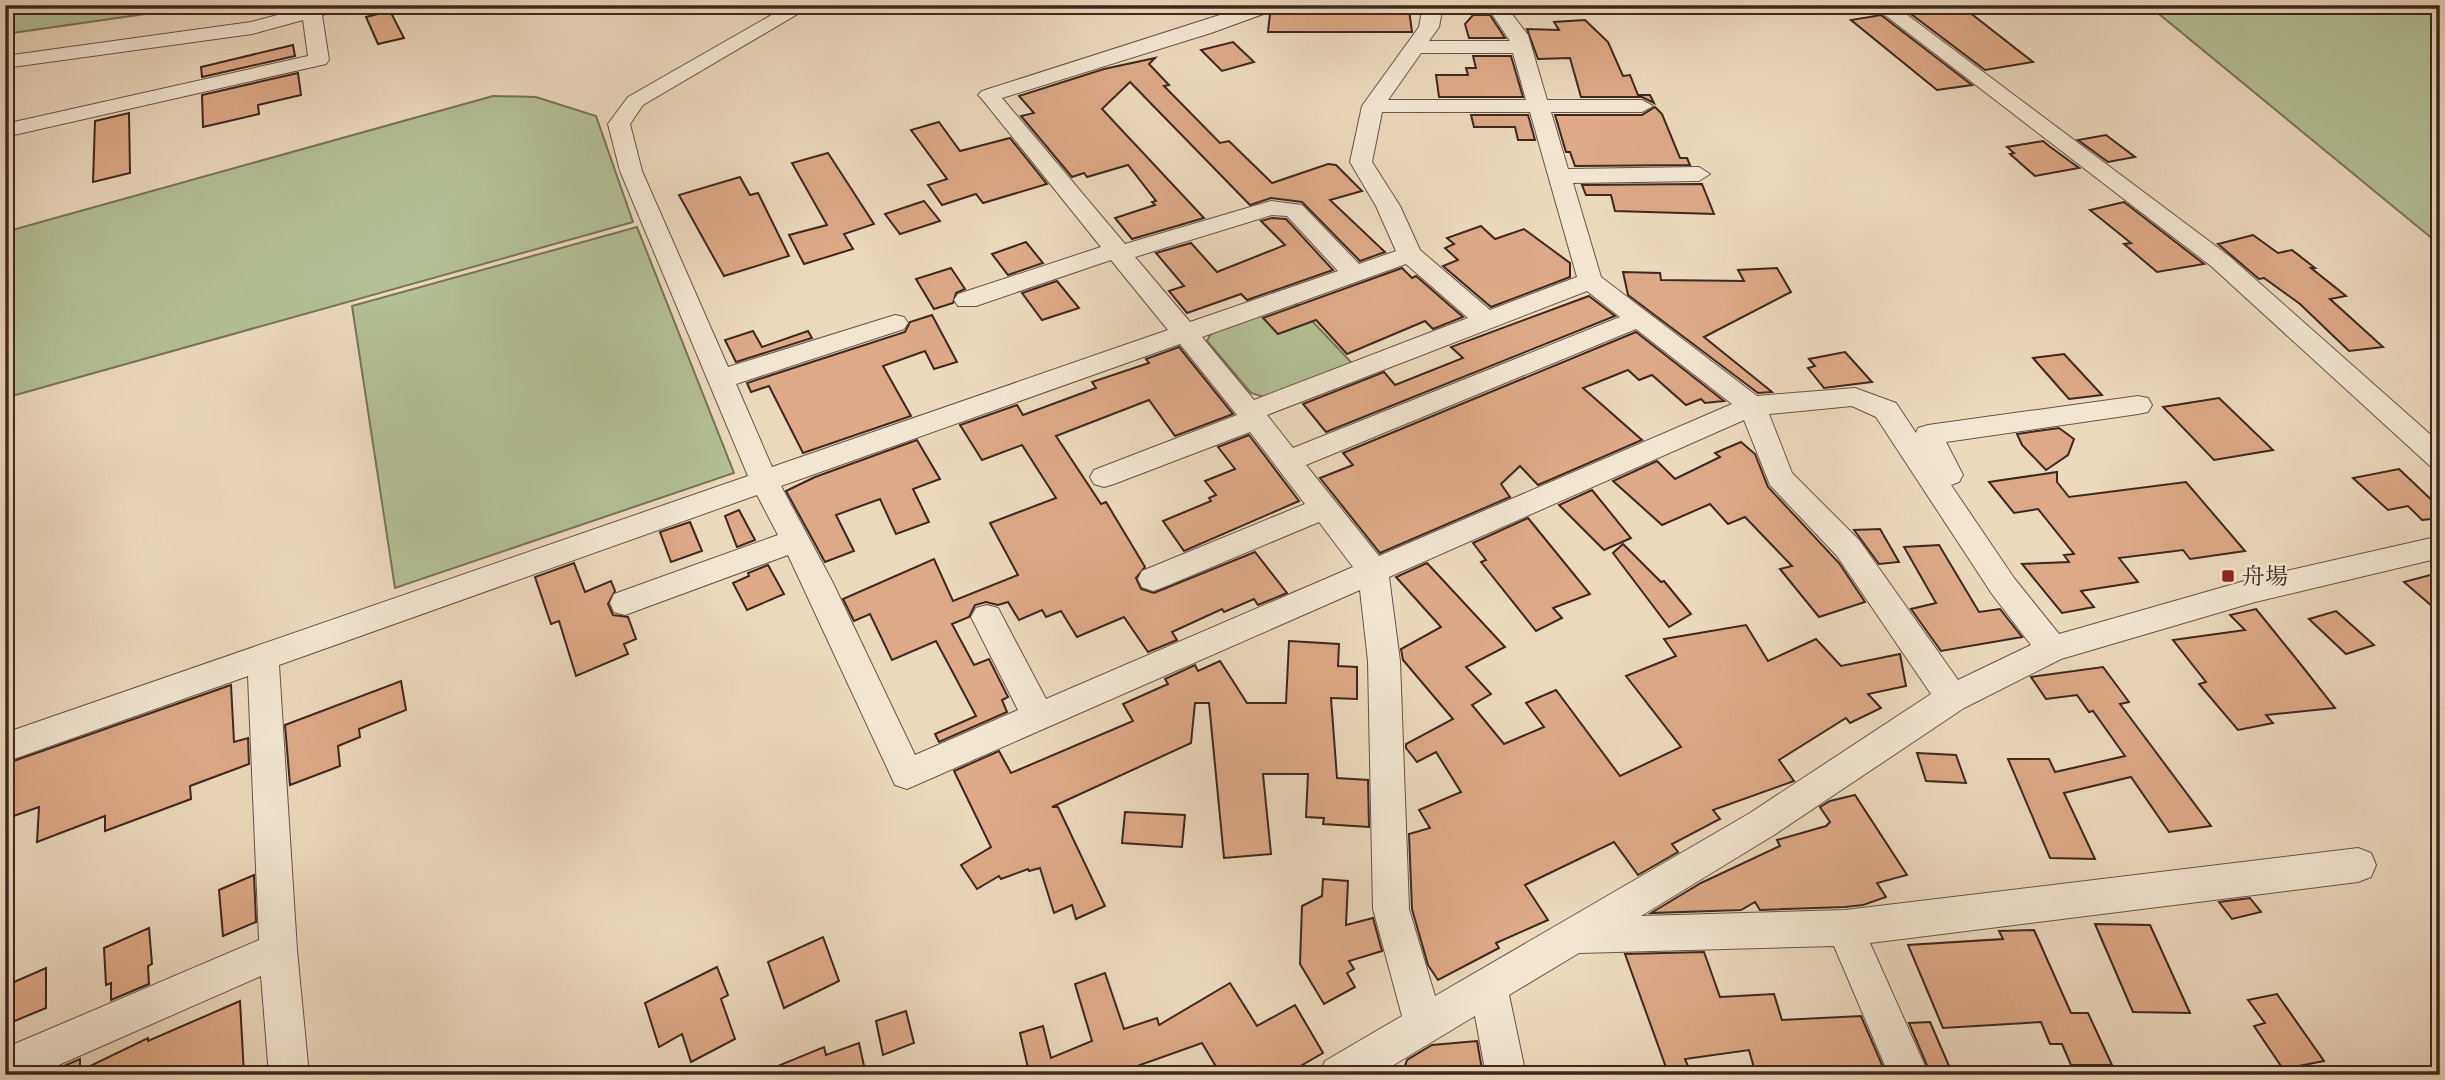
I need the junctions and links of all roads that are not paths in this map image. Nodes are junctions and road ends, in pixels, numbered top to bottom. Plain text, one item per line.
1 (338, 5) edge
2 (804, 5) edge
3 (1270, 5) edge
4 (1433, 5) edge
5 (1495, 5) edge
6 (1881, 5) edge
7 (312, 13) junction
8 (1417, 47) junction
9 (1521, 47) junction
10 (5, 62) edge
11 (1373, 106) junction
12 (1642, 106) dead end
13 (1540, 107) junction
14 (5, 131) edge
15 (1699, 174) dead end
16 (1558, 176) junction
17 (1117, 252) junction
18 (1410, 254) junction
19 (1354, 273) junction
20 (1590, 281) junction
21 (967, 300) dead end
22 (1638, 319) junction
23 (1487, 321) junction
24 (895, 323) dead end
25 (1182, 332) junction
26 (721, 379) junction
27 (2138, 405) dead end
28 (1752, 406) junction
29 (1252, 415) junction
30 (2440, 459) edge
31 (1288, 461) junction
32 (1104, 477) dead end
33 (764, 481) junction
34 (1325, 508) junction
35 (796, 540) junction
36 (2440, 547) edge
37 (1373, 570) junction
38 (1153, 579) dead end
39 (2003, 586) junction
40 (625, 603) dead end
41 (987, 617) dead end
42 (2052, 649) junction
43 (264, 659) junction
44 (1952, 698) junction
45 (1039, 718) junction
46 (5, 748) edge
47 (2358, 865) dead end
48 (1845, 928) junction
49 (1574, 935) junction
50 (278, 950) junction
51 (1488, 986) junction
52 (1424, 1024) junction
53 (1383, 1062) edge
54 (5, 1068) edge
55 (289, 1075) edge
56 (1339, 1075) edge
57 (1506, 1075) edge
58 (1909, 1075) edge

1 - 7 street
2 - 26 street
3 - 17 street
4 - 8 street
5 - 9 street
6 - 30 street
7 - 10 street
7 - 14 street
8 - 9 street
8 - 11 street
9 - 13 street
11 - 13 street
11 - 18 street
12 - 13 street
13 - 16 street
15 - 16 street
16 - 20 street
17 - 19 street
17 - 21 street
17 - 25 street
18 - 19 street
18 - 23 street
19 - 25 street
20 - 22 street
20 - 23 street
22 - 28 street
22 - 31 street
23 - 29 street
24 - 26 street
25 - 29 street
25 - 33 street
26 - 33 street
27 - 39 street
28 - 37 street
28 - 39 street
28 - 44 street
29 - 31 street
29 - 32 street
31 - 34 street
33 - 35 street
33 - 43 street
34 - 37 street
34 - 38 street
35 - 40 street
35 - 45 street
36 - 42 street
37 - 45 street
37 - 52 street
39 - 42 street
41 - 45 street
42 - 44 street
43 - 46 street
43 - 50 street
44 - 49 street
47 - 48 street
48 - 49 street
48 - 58 street
49 - 51 street
50 - 54 street
50 - 55 street
51 - 52 street
51 - 57 street
52 - 53 street
53 - 56 street

